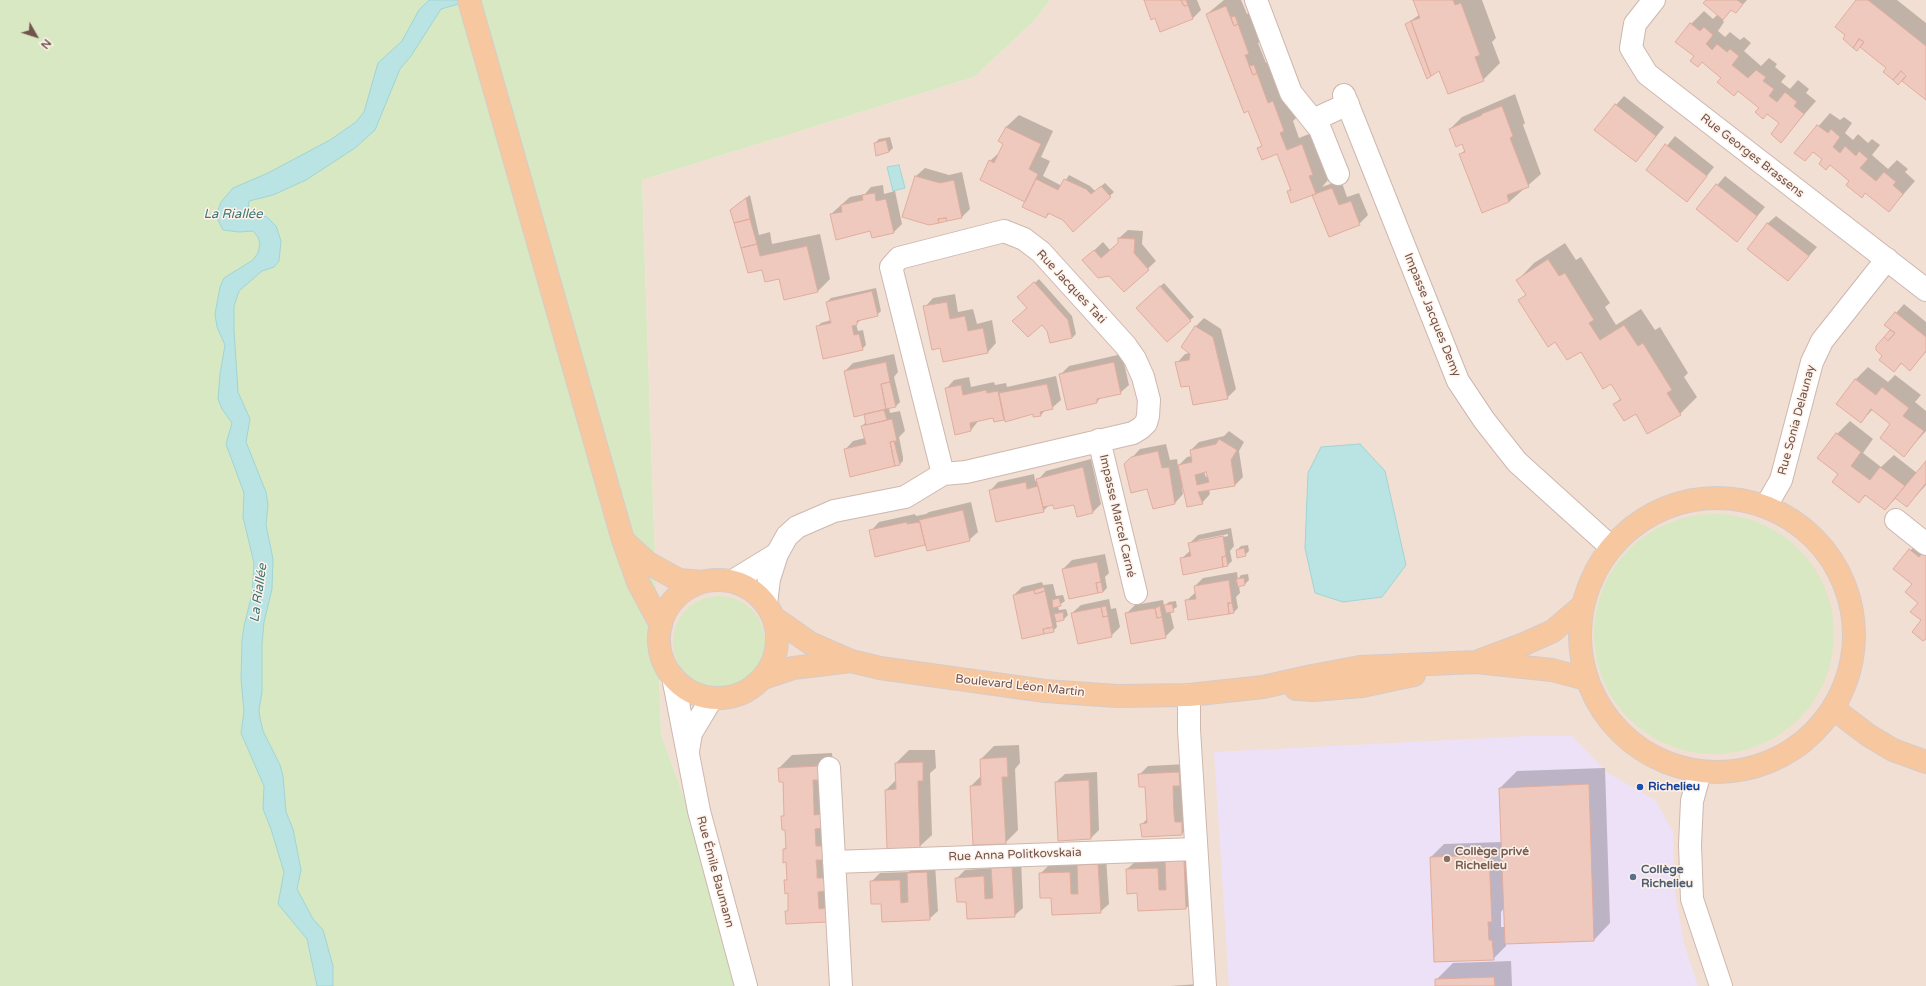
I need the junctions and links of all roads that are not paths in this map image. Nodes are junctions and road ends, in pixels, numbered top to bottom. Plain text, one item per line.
1 (469, 0) edge
2 (1256, 0) edge
3 (1654, 0) edge
4 (1313, 120) junction
5 (1338, 174) dead end
6 (1887, 259) junction
7 (1926, 290) edge
8 (1099, 440) junction
9 (943, 474) junction
10 (1766, 506) junction
11 (1896, 520) dead end
12 (623, 540) junction
13 (1926, 544) edge
14 (1611, 547) junction
15 (777, 554) junction
16 (733, 581) junction
17 (703, 582) junction
18 (1136, 593) dead end
19 (1582, 606) junction
20 (770, 611) junction
21 (661, 625) junction
22 (851, 661) junction
23 (1476, 662) junction
24 (673, 677) junction
25 (763, 678) junction
26 (1586, 679) junction
27 (1189, 695) junction
28 (712, 698) junction
29 (1834, 709) junction
30 (687, 758) junction
31 (1926, 762) edge
32 (829, 768) dead end
33 (1700, 772) junction
34 (1196, 848) junction
35 (834, 862) junction
36 (746, 986) edge
37 (841, 986) edge
38 (1205, 986) edge
39 (1721, 986) edge

1 - 12 main road
2 - 4 street
3 - 6 street, Rue Georges Brassens
4 - 5 street
4 - 14 street, Impasse Jacques Demy
6 - 7 street, Rue Georges Brassens
6 - 10 street, Rue Sonia Delaunay
8 - 9 street, Rue Jacques Tati
8 - 9 street, Rue Jacques Tati
8 - 18 street, Impasse Marcel Carné
9 - 15 street, Rue Jacques Tati
10 - 14 main road
10 - 29 main road
11 - 13 street
12 - 17 main road
12 - 21 main road
14 - 19 main road
15 - 16 street
15 - 20 street, Rue Jacques Tati
16 - 17 main road
16 - 20 main road
17 - 21 main road
19 - 23 main road, Boulevard Léon Martin
19 - 26 main road
20 - 22 main road, Boulevard Léon Martin
20 - 25 main road
21 - 24 main road
22 - 25 main road, Boulevard Léon Martin
22 - 27 main road, Boulevard Léon Martin
23 - 26 main road, Boulevard Léon Martin
23 - 27 main road, Boulevard Léon Martin
24 - 28 main road
24 - 30 street, Rue Émile Baumann
25 - 28 main road
26 - 33 main road
27 - 34 street
28 - 30 street, Rue Émile Baumann
29 - 31 main road
29 - 33 main road
30 - 36 street, Rue Émile Baumann
32 - 35 street
33 - 39 street
34 - 35 street, Rue Anna Politkovskaia
34 - 38 street
35 - 37 street

